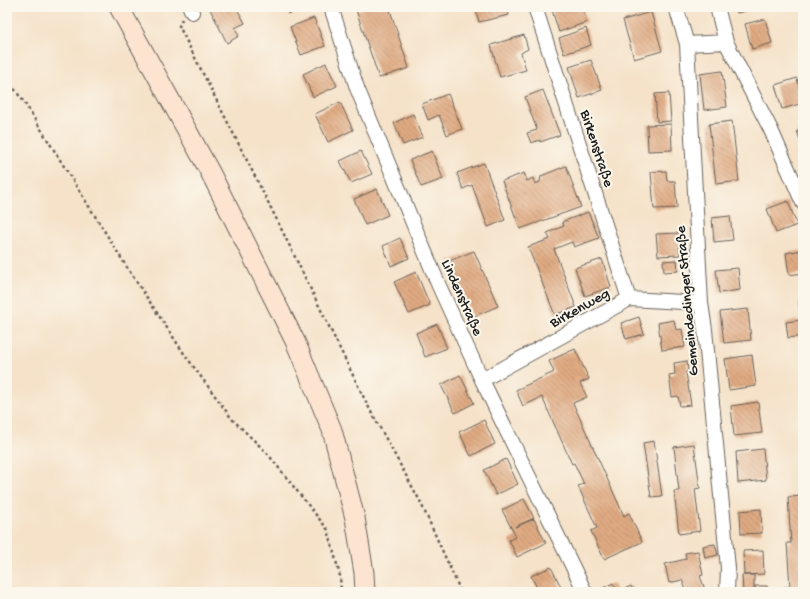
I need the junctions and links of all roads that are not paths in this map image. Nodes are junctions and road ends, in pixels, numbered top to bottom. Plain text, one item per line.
1 (119, 7) edge
2 (331, 7) edge
3 (535, 7) edge
4 (676, 7) edge
5 (717, 7) edge
6 (726, 42) junction
7 (686, 44) junction
8 (803, 203) edge
9 (629, 299) junction
10 (701, 303) junction
11 (482, 380) junction
12 (365, 592) edge
13 (586, 592) edge
14 (727, 592) edge

1 - 12 main road
2 - 11 street, Lindenstraße
3 - 9 street, Birkenstraße
4 - 7 street, Gemeindedinger Straße
5 - 6 street
6 - 7 street
6 - 8 street
7 - 10 street, Gemeindedinger Straße
9 - 10 street, Birkenweg
9 - 11 street, Birkenweg
10 - 14 street, Gemeindedinger Straße
11 - 13 street, Lindenstraße

